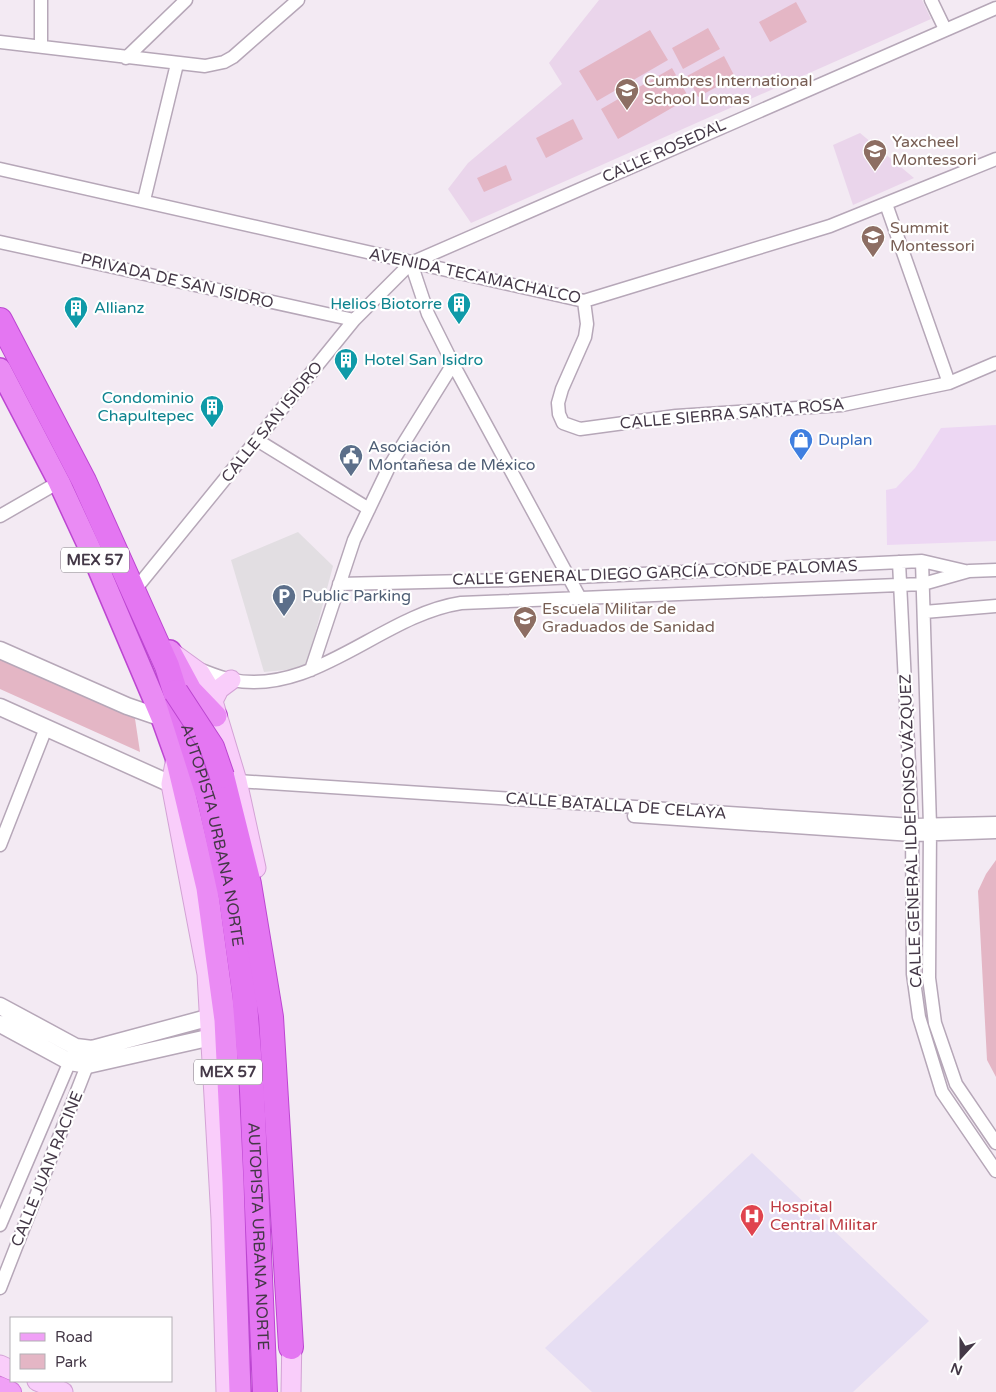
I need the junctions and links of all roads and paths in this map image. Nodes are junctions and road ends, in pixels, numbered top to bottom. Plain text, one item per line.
1 (186, 0) edge
2 (298, 0) edge
3 (931, 0) edge
4 (42, 2) edge
5 (996, 8) edge
6 (945, 29) junction
7 (0, 42) edge
8 (41, 46) junction
9 (126, 58) junction
10 (177, 64) junction
11 (996, 159) edge
12 (0, 169) edge
13 (144, 200) junction
14 (886, 204) junction
15 (0, 242) edge
16 (411, 263) junction
17 (584, 301) junction
18 (0, 308) edge
19 (0, 320) edge
20 (354, 320) junction
21 (0, 353) edge
22 (996, 363) edge
23 (453, 364) junction
24 (0, 370) edge
25 (948, 383) junction
26 (257, 440) junction
27 (59, 482) junction
28 (369, 509) junction
29 (0, 516) edge
30 (922, 561) junction
31 (899, 562) junction
32 (996, 570) edge
33 (969, 572) junction
34 (569, 577) junction
35 (512, 580) junction
36 (339, 584) junction
37 (923, 584) junction
38 (901, 585) junction
39 (138, 586) junction
40 (580, 598) junction
41 (513, 601) junction
42 (996, 606) edge
43 (924, 612) junction
44 (166, 645) junction
45 (0, 650) edge
46 (193, 667) junction
47 (311, 670) junction
48 (231, 680) junction
49 (176, 692) junction
50 (0, 707) edge
51 (214, 710) junction
52 (162, 718) junction
53 (46, 728) junction
54 (176, 757) junction
55 (171, 784) junction
56 (238, 786) junction
57 (996, 822) edge
58 (912, 830) junction
59 (930, 831) junction
60 (996, 832) edge
61 (0, 845) edge
62 (0, 1006) edge
63 (211, 1017) junction
64 (0, 1024) edge
65 (212, 1037) junction
66 (81, 1056) junction
67 (996, 1143) edge
68 (996, 1171) edge
69 (0, 1225) edge
70 (0, 1288) edge
71 (291, 1347) junction
72 (39, 1382) edge
73 (0, 1387) edge
74 (11, 1392) edge
75 (63, 1392) edge
76 (226, 1392) edge
77 (240, 1392) edge
78 (250, 1392) edge
79 (266, 1392) edge
80 (273, 1392) edge
81 (291, 1392) edge

1 - 9 street
2 - 10 street
3 - 6 street
4 - 8 street
5 - 6 street, CALLE ROSEDAL
6 - 16 street, CALLE ROSEDAL
7 - 8 street
8 - 9 street
9 - 10 street
10 - 13 street
11 - 14 street, AVENIDA TECAMACHALCO
12 - 13 street, AVENIDA TECAMACHALCO
13 - 16 street, AVENIDA TECAMACHALCO
14 - 17 street, AVENIDA TECAMACHALCO
14 - 25 street
15 - 20 street, PRIVADA DE SAN ISIDRO
16 - 17 street, AVENIDA TECAMACHALCO
16 - 20 street, CALLE SAN ISIDRO
16 - 23 street
17 - 25 street, CALLE SIERRA SANTA ROSA
18 - 39 highway, MEX 57
19 - 49 highway, AUTOPISTA URBANA NORTE
20 - 26 street, CALLE SAN ISIDRO
21 - 78 highway, AUTOPISTA URBANA NORTE
22 - 25 street, CALLE SIERRA SANTA ROSA
23 - 28 street
23 - 34 street
24 - 27 highway, MEX 57
26 - 28 street
26 - 39 street, CALLE SAN ISIDRO
27 - 29 street
27 - 52 highway, MEX 57
28 - 36 street
30 - 31 street, CALLE GENERAL DIEGO GARCÍA CONDE PALOMAS
30 - 33 street, CALLE GENERAL DIEGO GARCÍA CONDE PALOMAS
30 - 37 street, CALLE GENERAL ILDEFONSO VÁZQUEZ
31 - 34 street, CALLE GENERAL DIEGO GARCÍA CONDE PALOMAS
31 - 38 street, CALLE GENERAL ILDEFONSO VÁZQUEZ
32 - 33 street, CALLE GENERAL DIEGO GARCÍA CONDE PALOMAS
33 - 37 street, CALLE GENERAL DIEGO GARCÍA CONDE PALOMAS
34 - 35 street, CALLE GENERAL DIEGO GARCÍA CONDE PALOMAS
34 - 40 street
35 - 36 street, CALLE GENERAL DIEGO GARCÍA CONDE PALOMAS
35 - 41 street
36 - 47 street
37 - 38 street, CALLE GENERAL DIEGO GARCÍA CONDE PALOMAS
37 - 43 street, CALLE GENERAL ILDEFONSO VÁZQUEZ
38 - 40 street, CALLE GENERAL DIEGO GARCÍA CONDE PALOMAS
38 - 58 street, CALLE GENERAL ILDEFONSO VÁZQUEZ
39 - 44 highway, MEX 57
40 - 41 street, CALLE GENERAL DIEGO GARCÍA CONDE PALOMAS
41 - 47 street, CALLE GENERAL DIEGO GARCÍA CONDE PALOMAS
42 - 43 street
43 - 59 street, CALLE GENERAL ILDEFONSO VÁZQUEZ
44 - 46 main road
44 - 51 highway
44 - 80 highway, MEX 57
45 - 52 street
46 - 48 street, CALLE GENERAL DIEGO GARCÍA CONDE PALOMAS
46 - 51 main road
47 - 48 street, CALLE GENERAL DIEGO GARCÍA CONDE PALOMAS
48 - 51 main road
49 - 71 highway, bridge
49 - 79 highway, AUTOPISTA URBANA NORTE, bridge
50 - 53 street
51 - 56 main road
52 - 54 highway, MEX 57
53 - 55 street
53 - 61 street
54 - 55 main road
54 - 77 highway, MEX 57
55 - 63 main road
56 - 58 street, CALLE BATALLA DE CELAYA
56 - 71 main road
57 - 59 street, CALLE BATALLA DE CELAYA
58 - 59 street, CALLE BATALLA DE CELAYA
58 - 68 street, CALLE GENERAL ILDEFONSO VÁZQUEZ
59 - 60 street, CALLE BATALLA DE CELAYA
59 - 67 street, CALLE GENERAL ILDEFONSO VÁZQUEZ
62 - 66 street
63 - 65 main road
63 - 66 street
64 - 66 street
65 - 66 street
65 - 76 main road
66 - 69 street, CALLE JUAN RACINE
66 - 70 street, CALLE JUAN RACINE
71 - 81 main road
72 - 75 main road
73 - 74 main road

